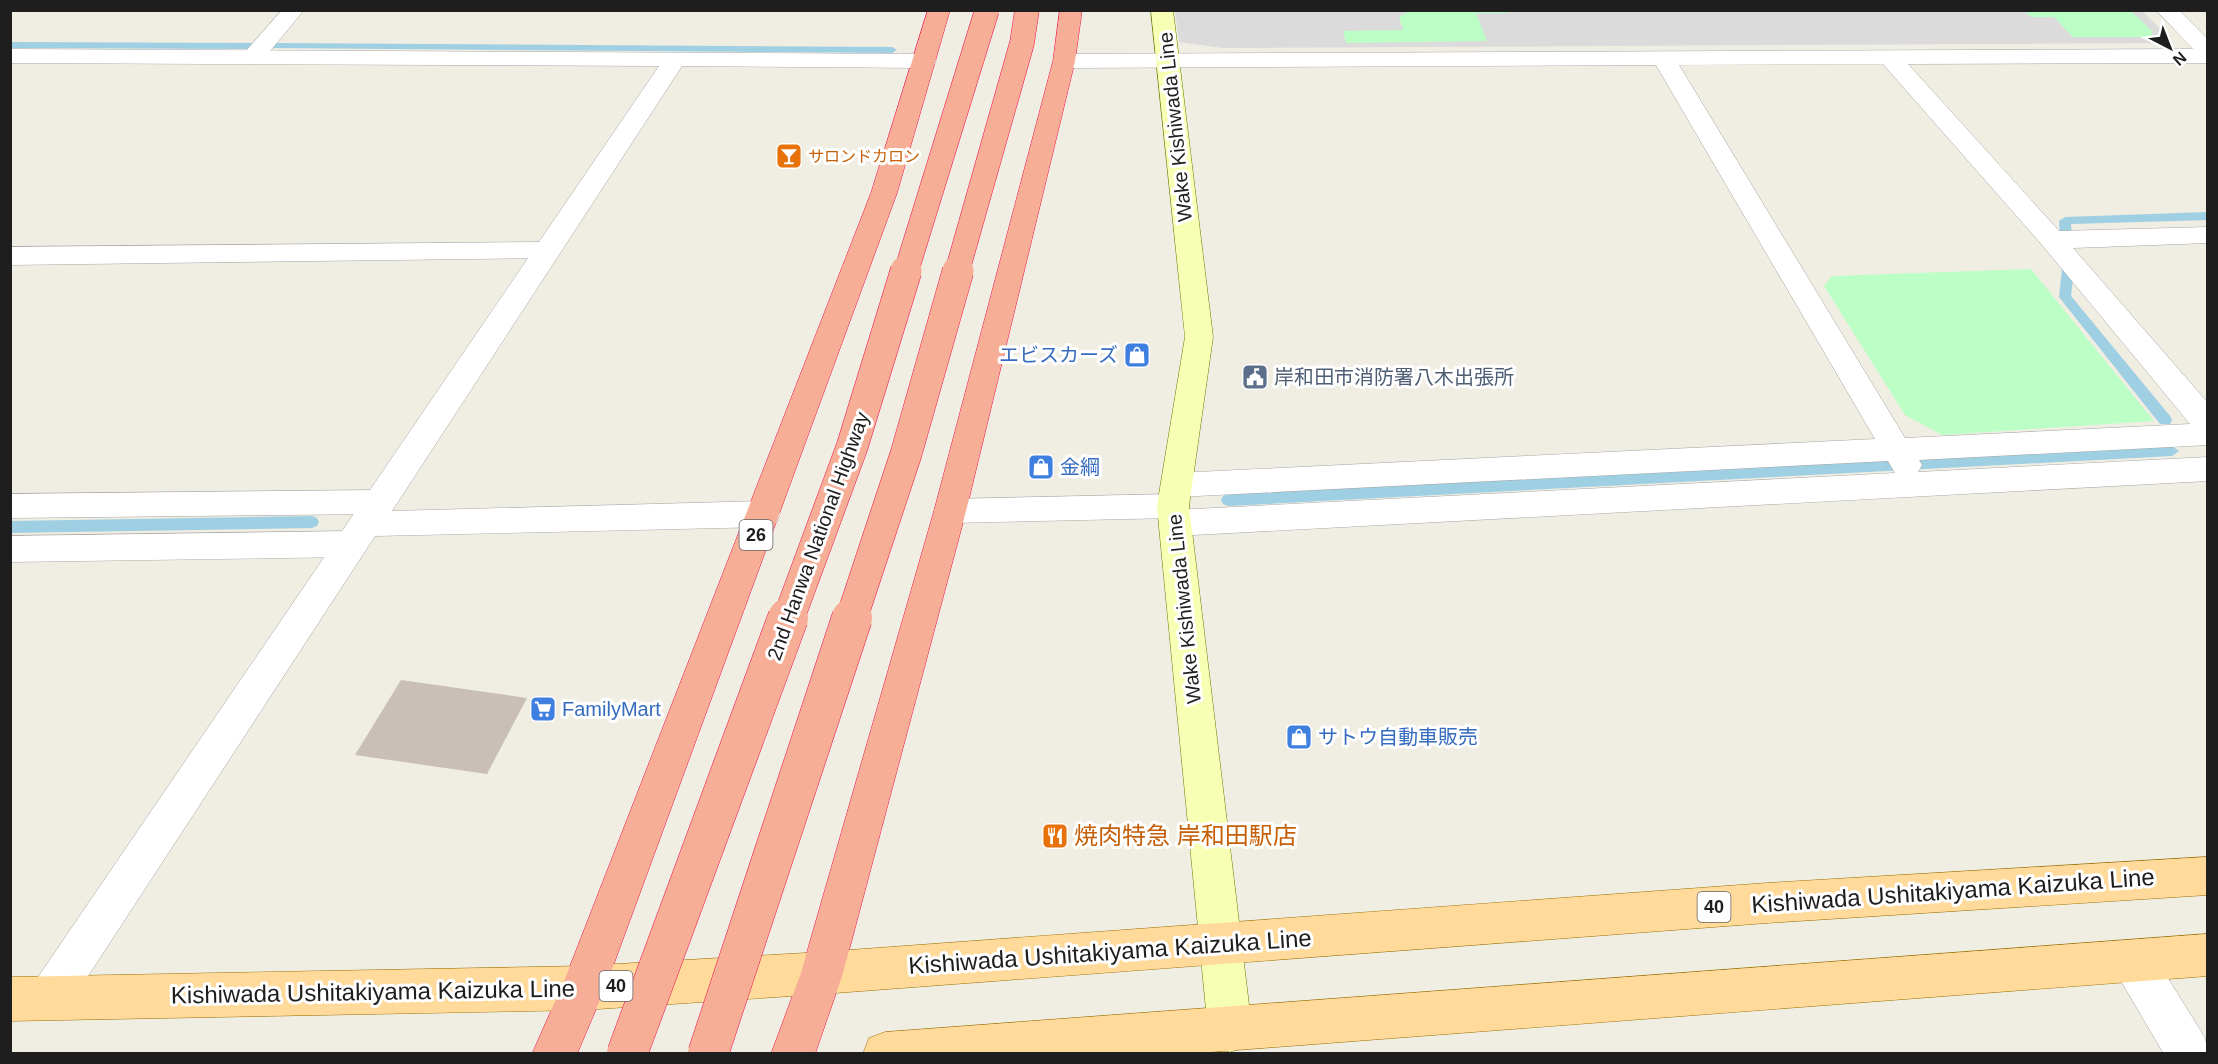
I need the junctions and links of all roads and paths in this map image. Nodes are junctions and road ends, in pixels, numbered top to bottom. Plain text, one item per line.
1 (294, 10) edge
2 (939, 10) edge
3 (987, 10) edge
4 (1027, 10) edge
5 (1071, 10) edge
6 (1162, 10) edge
7 (2166, 10) edge
8 (2208, 54) edge
9 (10, 56) edge
10 (253, 57) junction
11 (1889, 57) junction
12 (1663, 58) junction
13 (675, 60) junction
14 (1166, 60) junction
15 (925, 61) junction
16 (1064, 61) junction
17 (2208, 235) edge
18 (2052, 240) junction
19 (548, 250) junction
20 (10, 256) edge
21 (2208, 424) edge
22 (2208, 434) edge
23 (1906, 465) junction
24 (2208, 469) edge
25 (1175, 505) junction
26 (10, 506) edge
27 (950, 511) junction
28 (764, 514) junction
29 (365, 523) junction
30 (10, 549) edge
31 (2208, 876) edge
32 (1221, 944) junction
33 (2208, 956) edge
34 (2133, 961) junction
35 (822, 973) junction
36 (583, 988) junction
37 (30, 999) edge
38 (1232, 1041) edge
39 (554, 1053) edge
40 (627, 1053) edge
41 (708, 1053) edge
42 (793, 1053) edge
43 (885, 1053) edge
44 (2189, 1053) edge

1 - 10 street
2 - 15 highway, 26
3 - 40 highway, 2nd Hanwa National Highway, bridge
4 - 41 highway, bridge
5 - 16 highway
6 - 14 main road, Wake Kishiwada Line
7 - 8 street
8 - 11 street
9 - 10 street
10 - 13 street
11 - 12 street
11 - 18 street
12 - 14 street
12 - 23 street
13 - 15 street
13 - 19 street
14 - 16 street
14 - 25 main road, Wake Kishiwada Line
15 - 28 highway, 26
16 - 27 highway
17 - 18 street
18 - 21 street
19 - 20 street
19 - 29 street
22 - 23 street
23 - 24 street
23 - 25 street
25 - 27 street
25 - 32 main road, Wake Kishiwada Line
26 - 29 street
27 - 35 highway
28 - 29 street
28 - 36 highway, 26
29 - 30 street
29 - 37 street
31 - 32 main road, Kishiwada Ushitakiyama Kaizuka Line / 40
32 - 35 main road, Kishiwada Ushitakiyama Kaizuka Line / 40
32 - 38 main road, Wake Kishiwada Line
33 - 34 main road
34 - 38 main road
34 - 44 street
35 - 36 main road, Kishiwada Ushitakiyama Kaizuka Line / 40
35 - 42 highway
36 - 37 main road, Kishiwada Ushitakiyama Kaizuka Line / 40
36 - 39 highway, 26
38 - 43 main road

